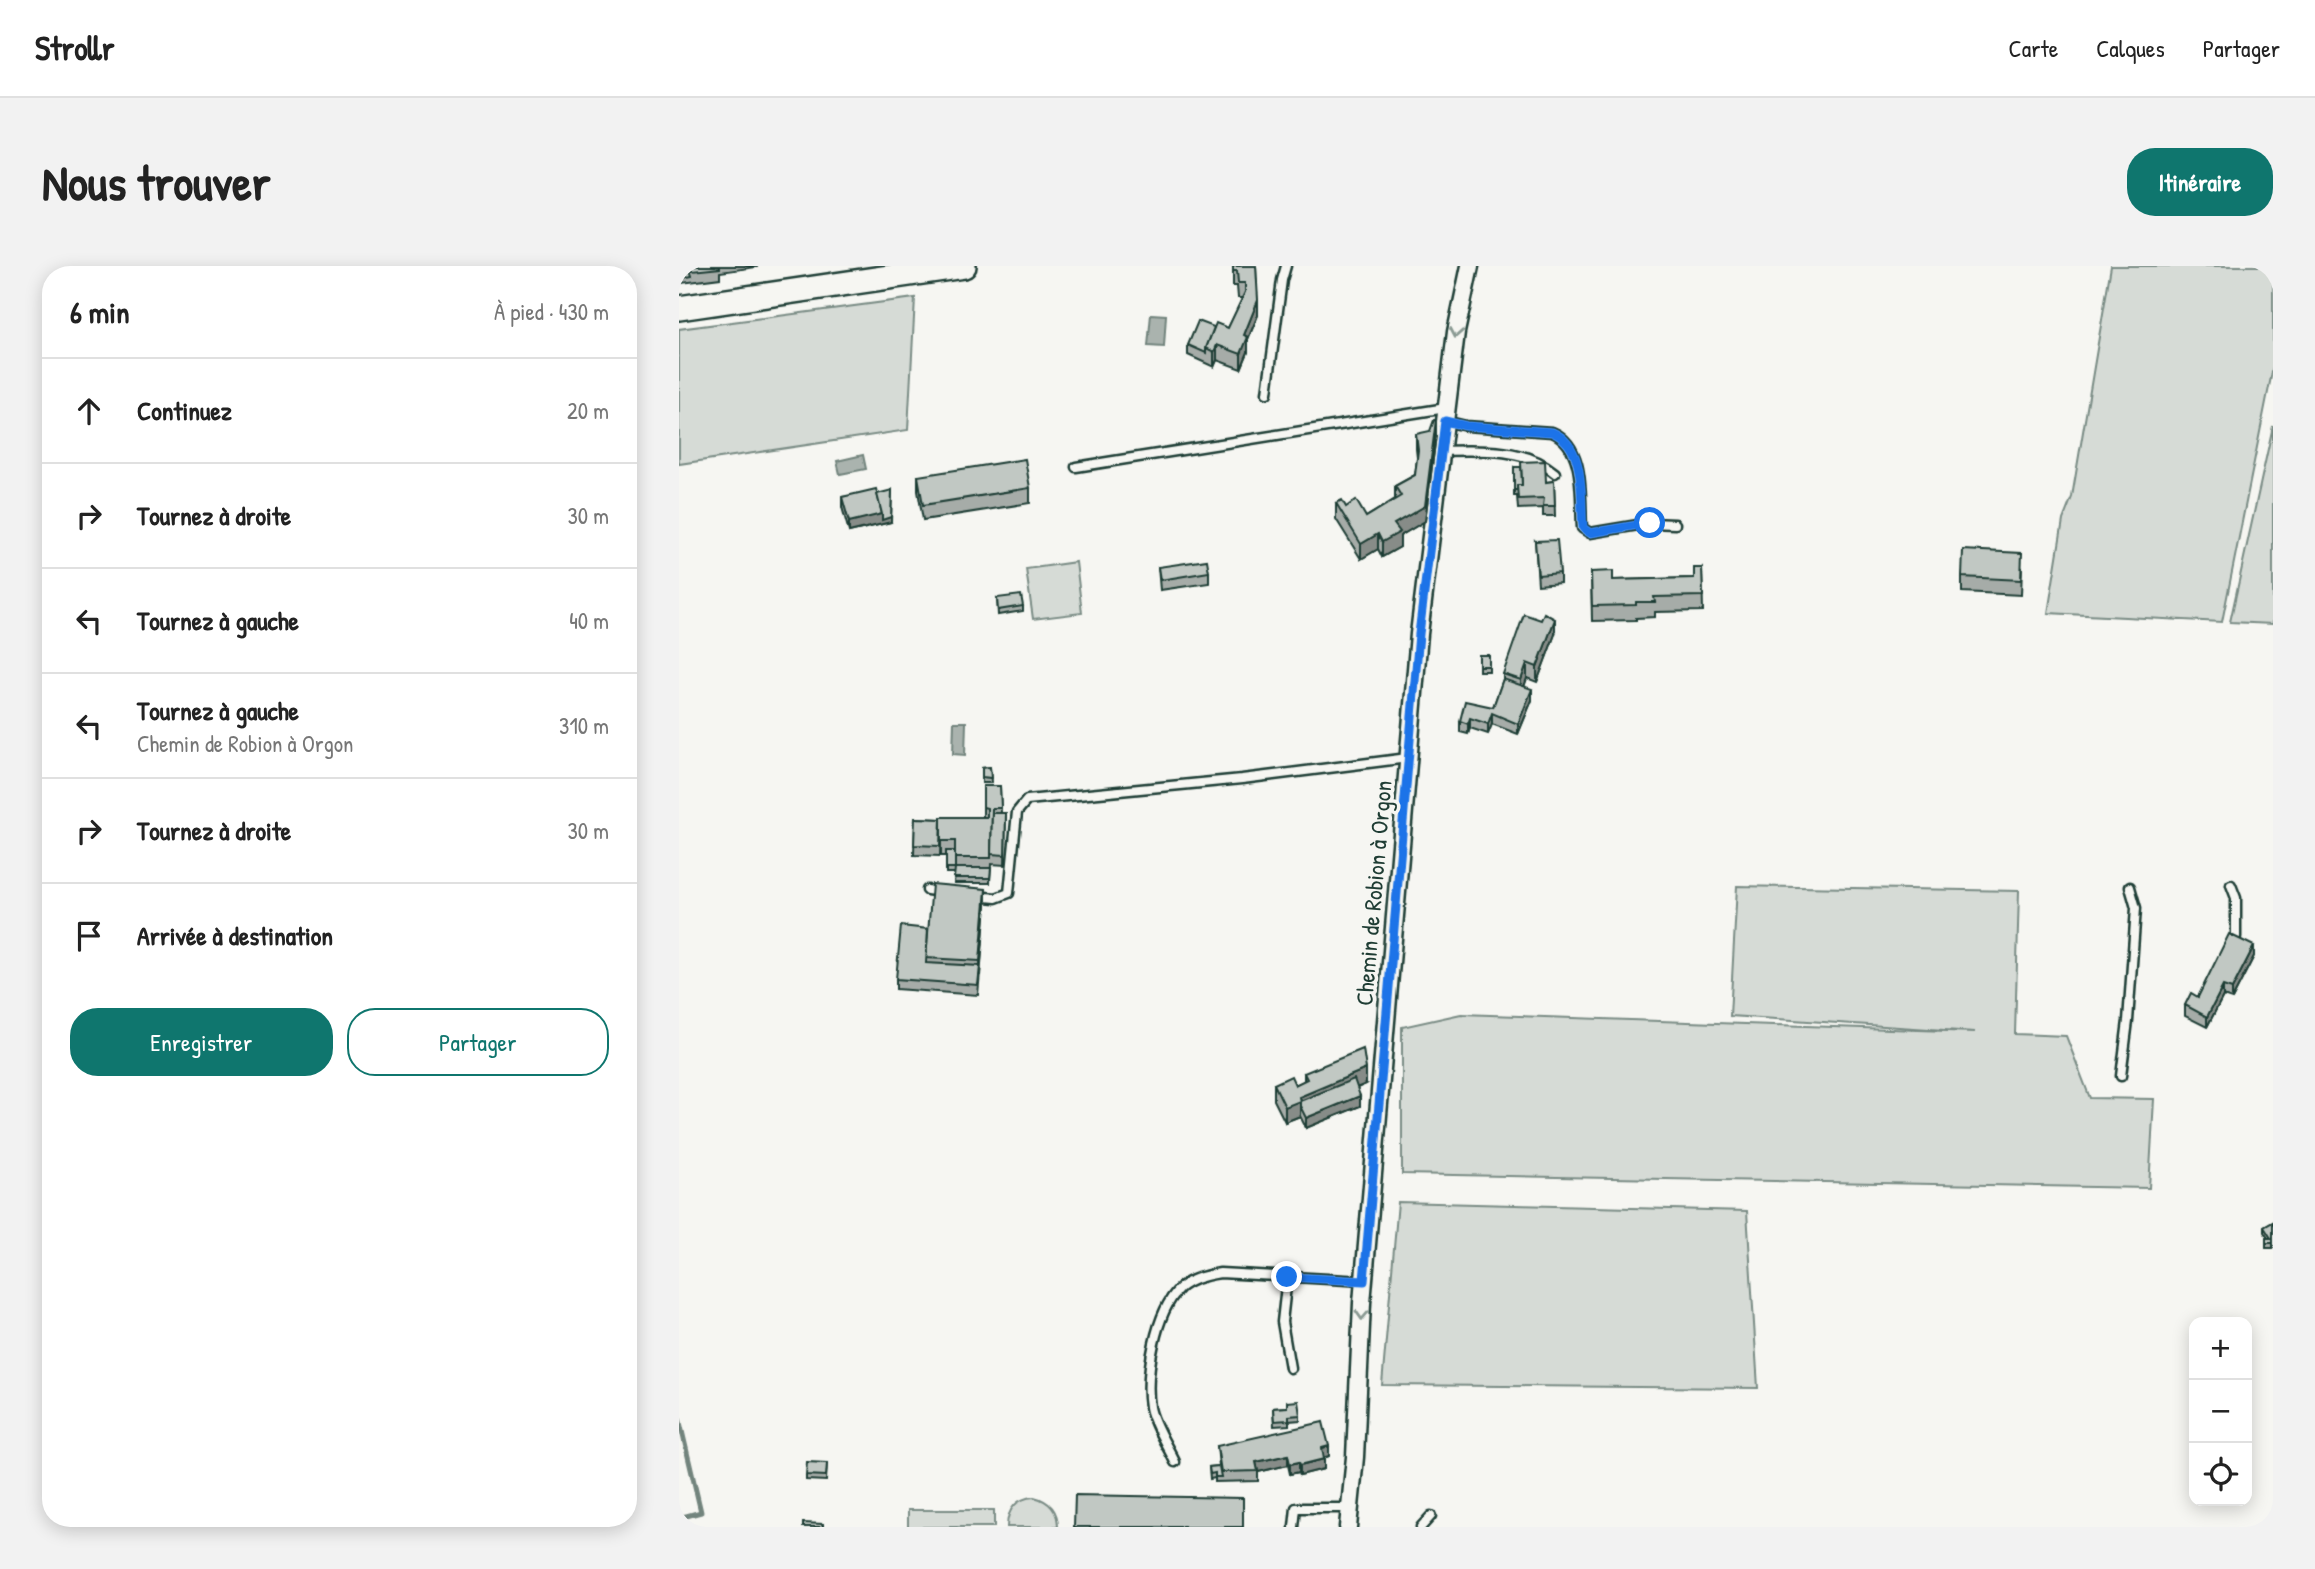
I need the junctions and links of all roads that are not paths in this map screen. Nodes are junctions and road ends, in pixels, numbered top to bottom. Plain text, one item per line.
1 (964, 266) edge
2 (1286, 266) edge
3 (1470, 266) edge
4 (892, 271) edge
5 (679, 308) edge
6 (1267, 393) dead end
7 (1446, 415) junction
8 (1441, 451) junction
9 (1076, 467) dead end
10 (1555, 473) dead end
11 (1675, 524) dead end
12 (1408, 758) junction
13 (2231, 885) dead end
14 (2130, 887) dead end
15 (927, 890) dead end
16 (955, 893) edge
17 (968, 895) edge
18 (2236, 937) edge
19 (2121, 1076) dead end
20 (1287, 1277) junction
21 (1364, 1281) junction
22 (1290, 1368) dead end
23 (1175, 1462) dead end
24 (1350, 1508) junction
25 (1431, 1516) dead end
26 (1294, 1527) edge
27 (1348, 1527) edge
28 (1421, 1527) edge

1 - 4 street
2 - 6 lane
3 -> 7 street, Chemin de Robion à Orgon
4 - 5 street
7 - 8 street, Chemin de Robion à Orgon
7 - 9 lane
7 - 11 lane
8 - 10 lane
8 - 12 street, Chemin de Robion à Orgon
12 - 17 lane
12 - 21 street, Chemin de Robion à Orgon
13 - 18 lane
14 - 19 lane
15 - 16 lane
20 - 21 lane
20 - 22 lane
20 - 23 lane
21 -> 24 street, Chemin de Robion à Orgon
24 - 26 lane
24 - 27 street, Chemin de Robion à Orgon
25 - 28 lane

